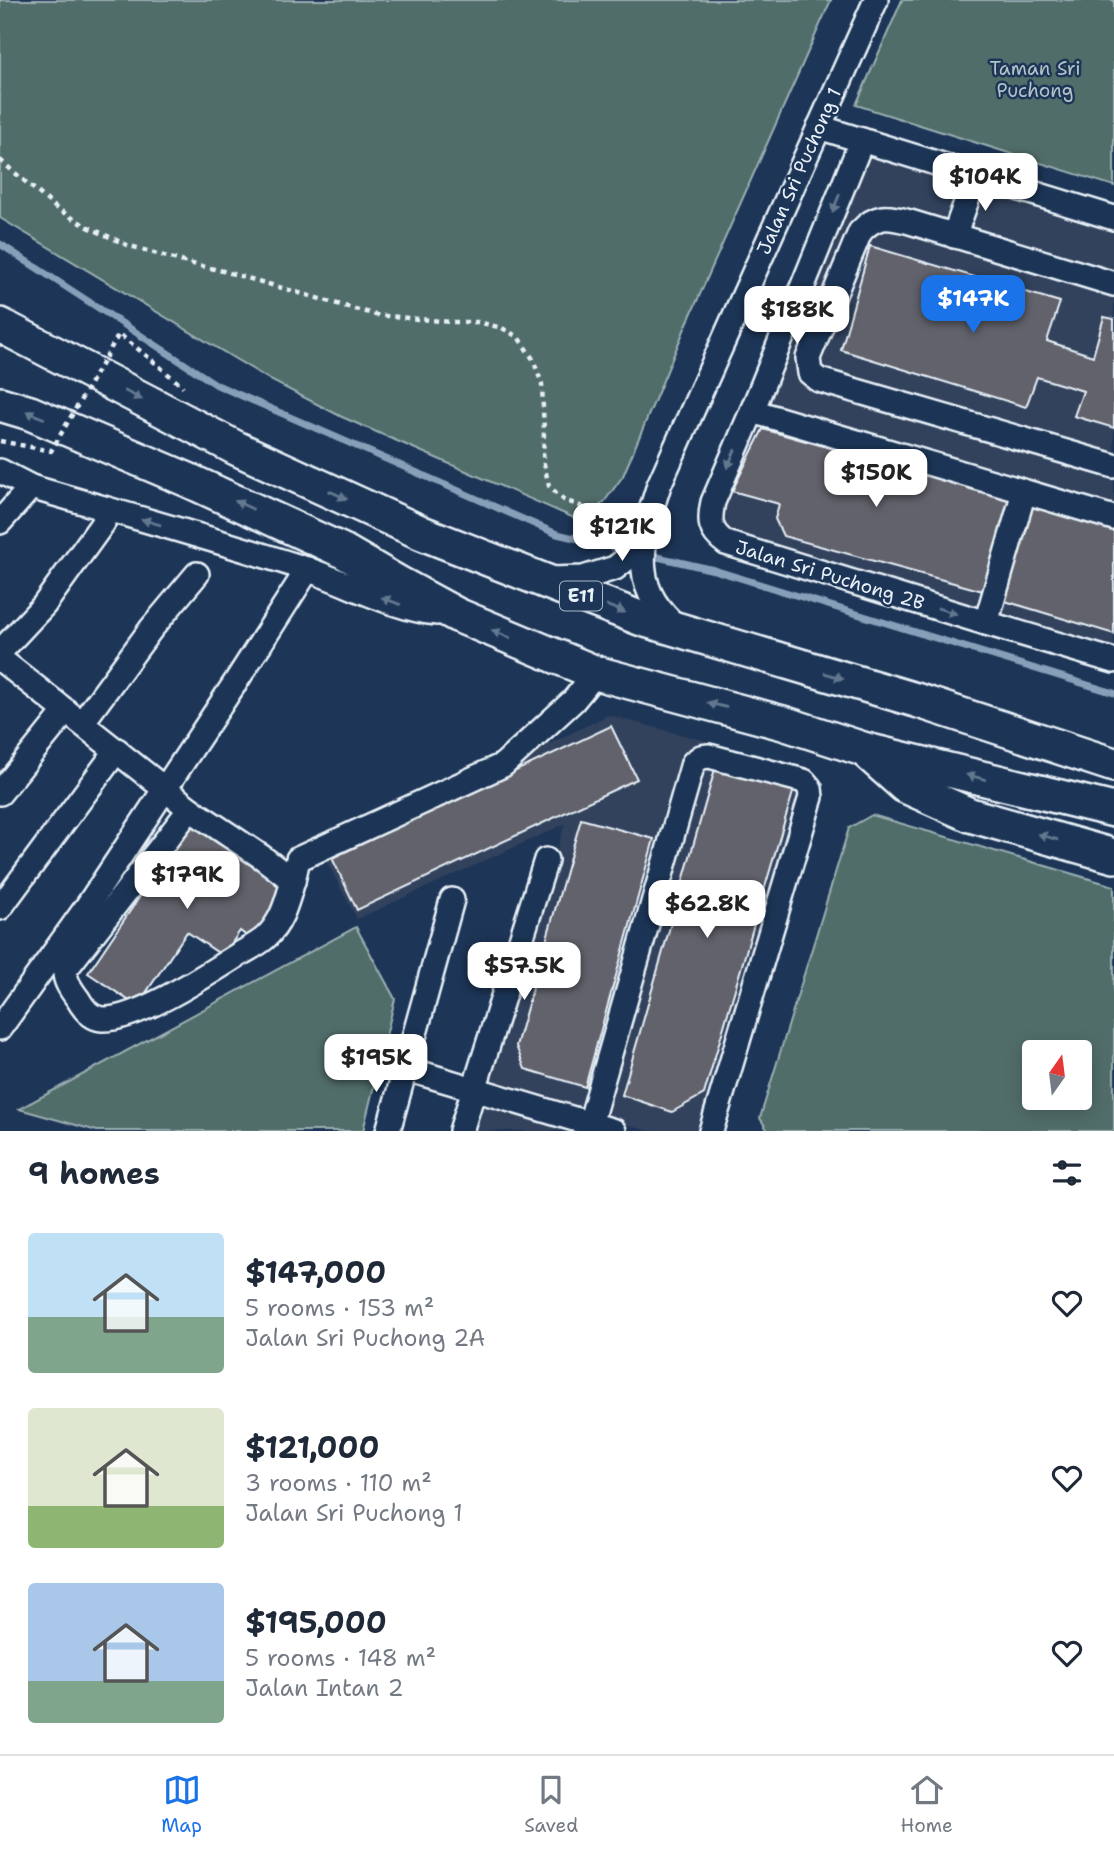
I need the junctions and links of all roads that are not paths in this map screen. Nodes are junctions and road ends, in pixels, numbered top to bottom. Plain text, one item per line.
1 (876, 0) edge
2 (819, 127) junction
3 (862, 140) junction
4 (976, 175) junction
5 (1114, 218) edge
6 (954, 236) junction
7 (1114, 284) edge
8 (0, 325) edge
9 (772, 362) junction
10 (810, 373) junction
11 (0, 404) edge
12 (752, 411) junction
13 (1114, 467) edge
14 (0, 471) edge
15 (31, 486) junction
16 (1024, 492) junction
17 (1114, 518) edge
18 (0, 522) edge
19 (103, 523) dead end
20 (642, 539) junction
21 (307, 569) junction
22 (197, 574) dead end
23 (541, 580) junction
24 (457, 615) junction
25 (986, 624) junction
26 (682, 631) junction
27 (0, 652) edge
28 (0, 659) edge
29 (1114, 661) edge
30 (596, 673) junction
31 (74, 717) junction
32 (117, 750) junction
33 (866, 750) junction
34 (1114, 765) edge
35 (165, 789) junction
36 (0, 793) edge
37 (190, 809) junction
38 (1114, 810) edge
39 (1114, 856) edge
40 (546, 860) dead end
41 (293, 881) junction
42 (452, 900) dead end
43 (0, 908) edge
44 (0, 1028) edge
45 (407, 1069) junction
46 (473, 1089) junction
47 (590, 1124) junction
48 (388, 1131) edge
49 (461, 1131) edge
50 (614, 1131) edge
51 (711, 1131) edge

1 - 2 street, Jalan Sri Puchong 1
2 - 3 street
2 - 20 street, Jalan Sri Puchong 1
3 - 4 street
3 -> 9 street, Jalan Sri Puchong 2B
4 - 5 street
4 - 6 street
6 - 7 street
6 - 10 street
8 -> 23 highway, E11
9 - 10 street
9 - 12 street, Jalan Sri Puchong 2B
10 - 13 street
24 -> 11 highway
12 - 16 street
12 -> 25 street, Jalan Sri Puchong 2B
14 - 15 street
15 - 18 street
21 -> 15 street
16 - 17 street
16 - 25 street
19 - 27 street
20 - 23 street, Jalan Sri Puchong 1
20 - 26 street, Jalan Sri Puchong 1
24 -> 21 street
21 - 35 street
22 - 31 street
23 -> 26 highway, E11
30 -> 24 highway
25 - 29 street, Jalan Sri Puchong 2B
26 -> 34 highway, E11
28 - 31 street
33 -> 30 highway
30 - 41 street
31 - 32 street
31 - 36 street
32 - 35 street
32 - 43 street
38 -> 33 highway
39 -> 33 highway
35 - 37 street
35 - 44 street
37 - 41 street
37 - 41 street
40 - 46 street
42 - 45 street
45 - 46 street
45 - 48 street
46 - 47 street
46 - 49 street
47 - 50 street
47 - 51 street

